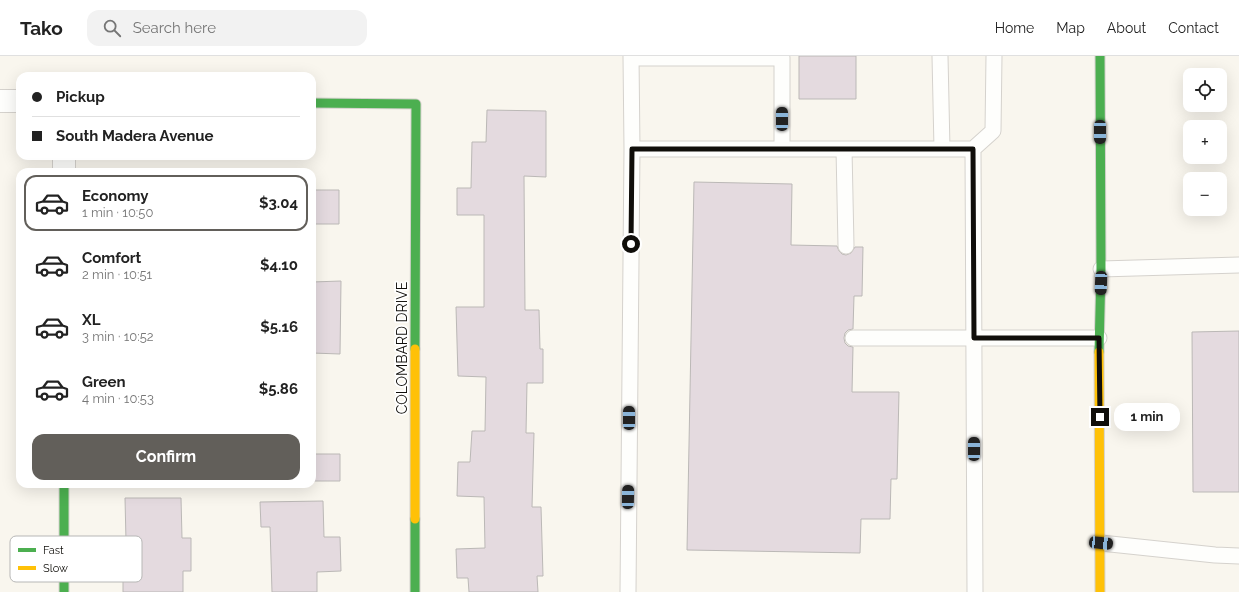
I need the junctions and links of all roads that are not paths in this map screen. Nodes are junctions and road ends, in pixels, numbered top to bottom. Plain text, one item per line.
1 (940, 56) edge
2 (994, 56) edge
3 (1100, 56) edge
4 (631, 57) edge
5 (0, 101) edge
6 (16, 101) edge
7 (316, 103) edge
8 (632, 149) junction
9 (782, 149) junction
10 (844, 149) junction
11 (942, 149) junction
12 (973, 149) junction
13 (846, 246) dead end
14 (1239, 265) edge
15 (1101, 269) junction
16 (853, 338) dead end
17 (974, 338) junction
18 (1099, 338) junction
19 (64, 488) edge
20 (64, 536) edge
21 (1101, 543) junction
22 (1239, 556) edge
23 (415, 592) edge
24 (628, 592) edge
25 (975, 592) edge
26 (1100, 592) edge

1 - 11 lane
2 - 12 lane
3 - 15 street
4 - 8 lane
4 - 9 lane
5 - 6 street
7 - 23 street, COLOMBARD DRIVE
8 - 9 lane
8 - 24 lane
9 - 10 lane
10 - 11 lane
10 - 13 lane
11 - 12 lane
12 - 17 lane
14 - 15 lane
15 - 18 street
16 - 17 lane
17 - 18 lane
17 - 25 lane
18 - 21 street
19 - 20 street
21 - 22 lane
21 - 26 street

